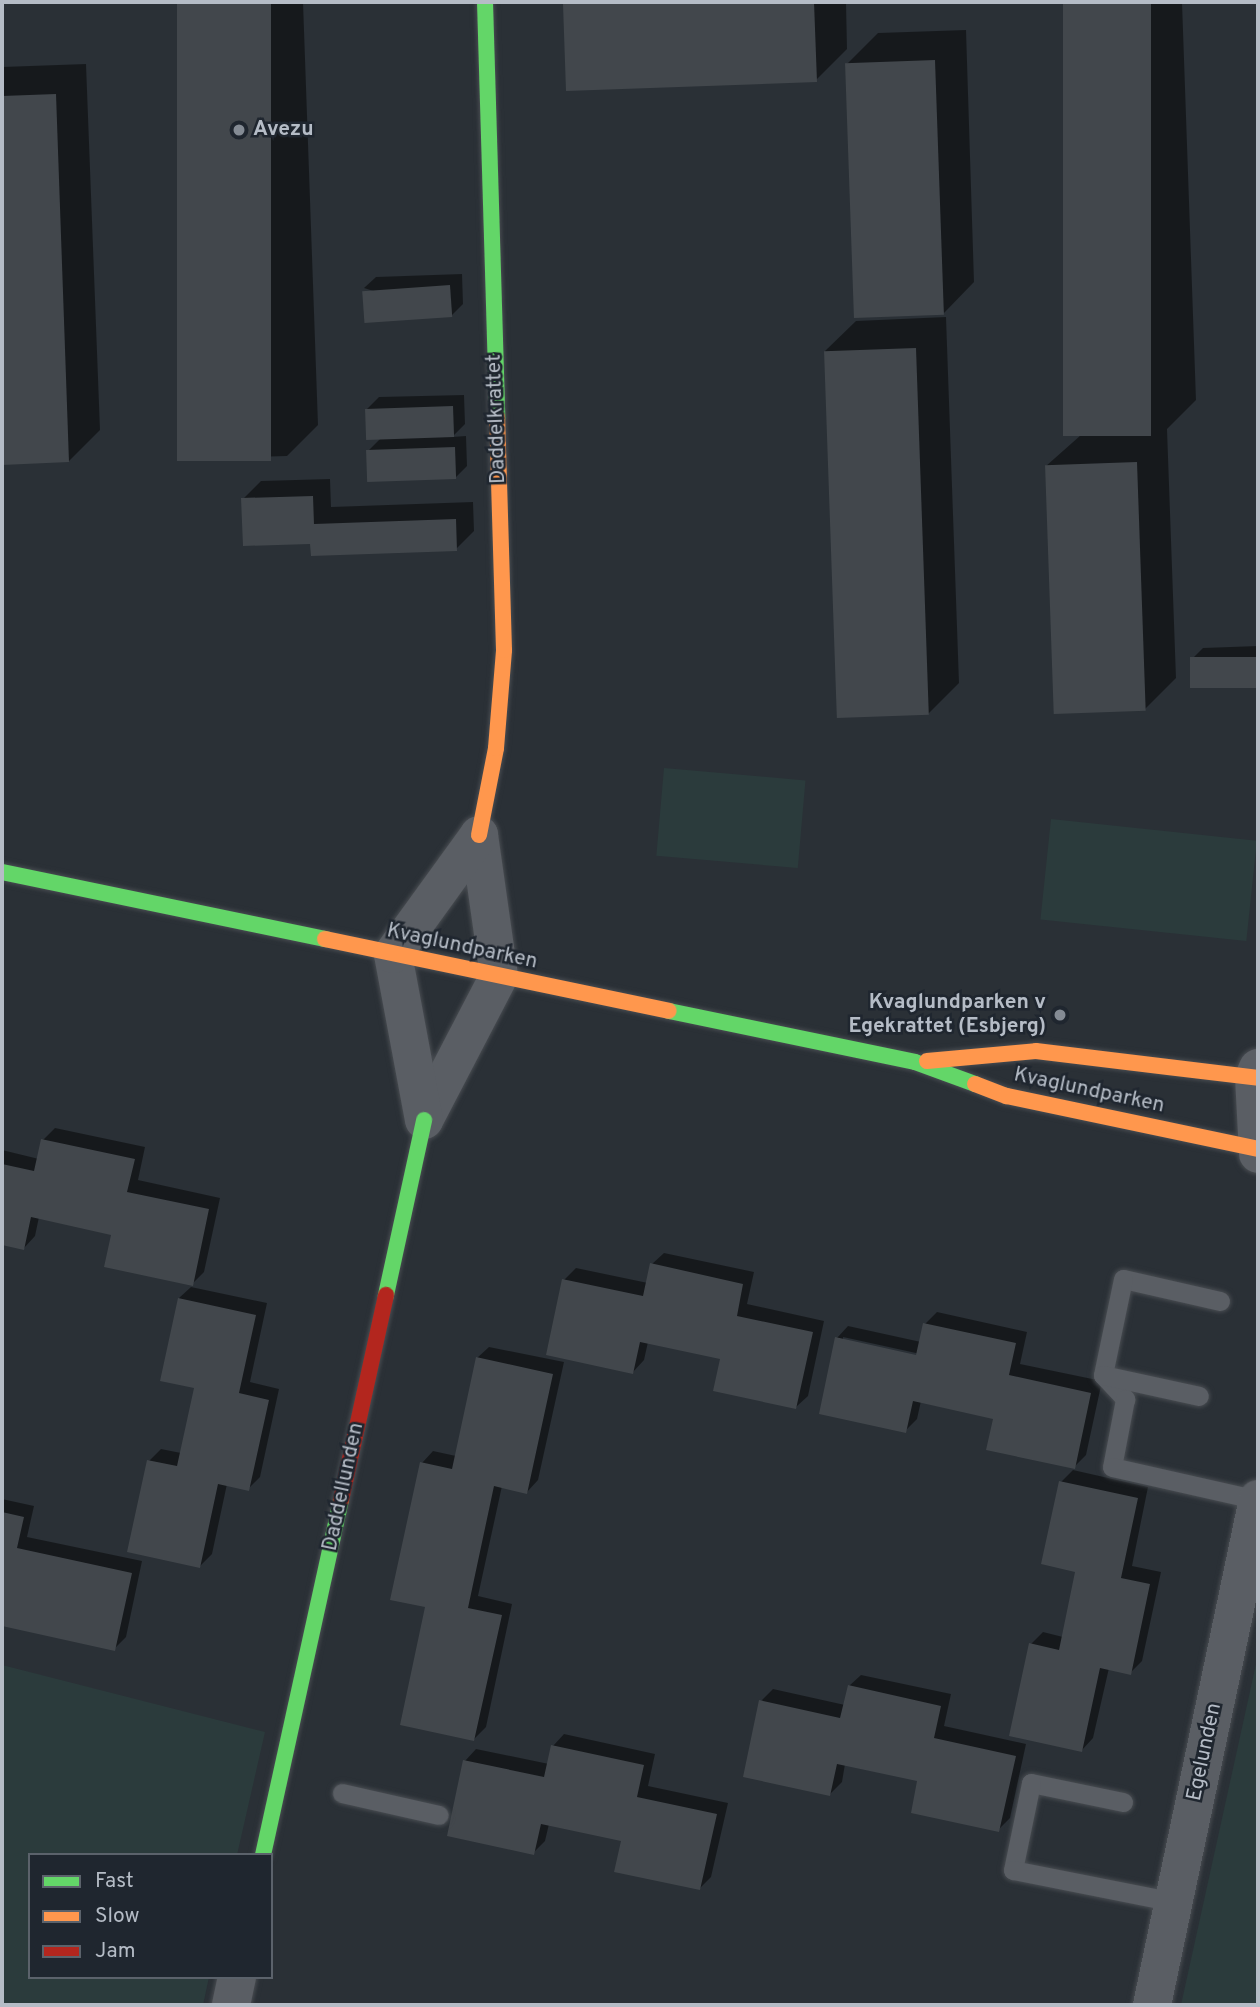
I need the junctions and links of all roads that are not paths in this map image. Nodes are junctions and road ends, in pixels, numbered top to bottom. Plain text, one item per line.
1 (485, 2) edge
2 (479, 835) junction
3 (2, 872) edge
4 (393, 954) junction
5 (499, 976) junction
6 (915, 1062) junction
7 (1257, 1074) edge
8 (424, 1120) junction
9 (1258, 1151) edge
10 (1220, 1301) dead end
11 (1103, 1374) junction
12 (1199, 1396) dead end
13 (1258, 1500) edge
14 (342, 1793) dead end
15 (1123, 1802) dead end
16 (439, 1815) dead end
17 (263, 1853) edge
18 (1174, 1902) junction
19 (237, 1979) edge
20 (231, 2005) edge
21 (1152, 2005) edge

1 - 2 street, Daddelkrattet
2 - 4 street, Daddelkrattet
2 - 5 street, Daddelkrattet
3 - 4 street, Kvaglundparken
4 - 5 street, Kvaglundparken
4 - 8 street, Daddellunden
5 - 6 street, Kvaglundparken
5 - 8 street, Daddellunden
6 - 7 street, Kvaglundparken
6 - 9 street, Kvaglundparken
7 - 9 street
8 - 17 street, Daddellunden
10 - 11 lane
11 - 12 lane
11 - 13 lane
13 - 18 street, Egelunden
14 - 16 lane
15 - 18 lane
18 - 21 street, Egelunden
19 - 20 street

